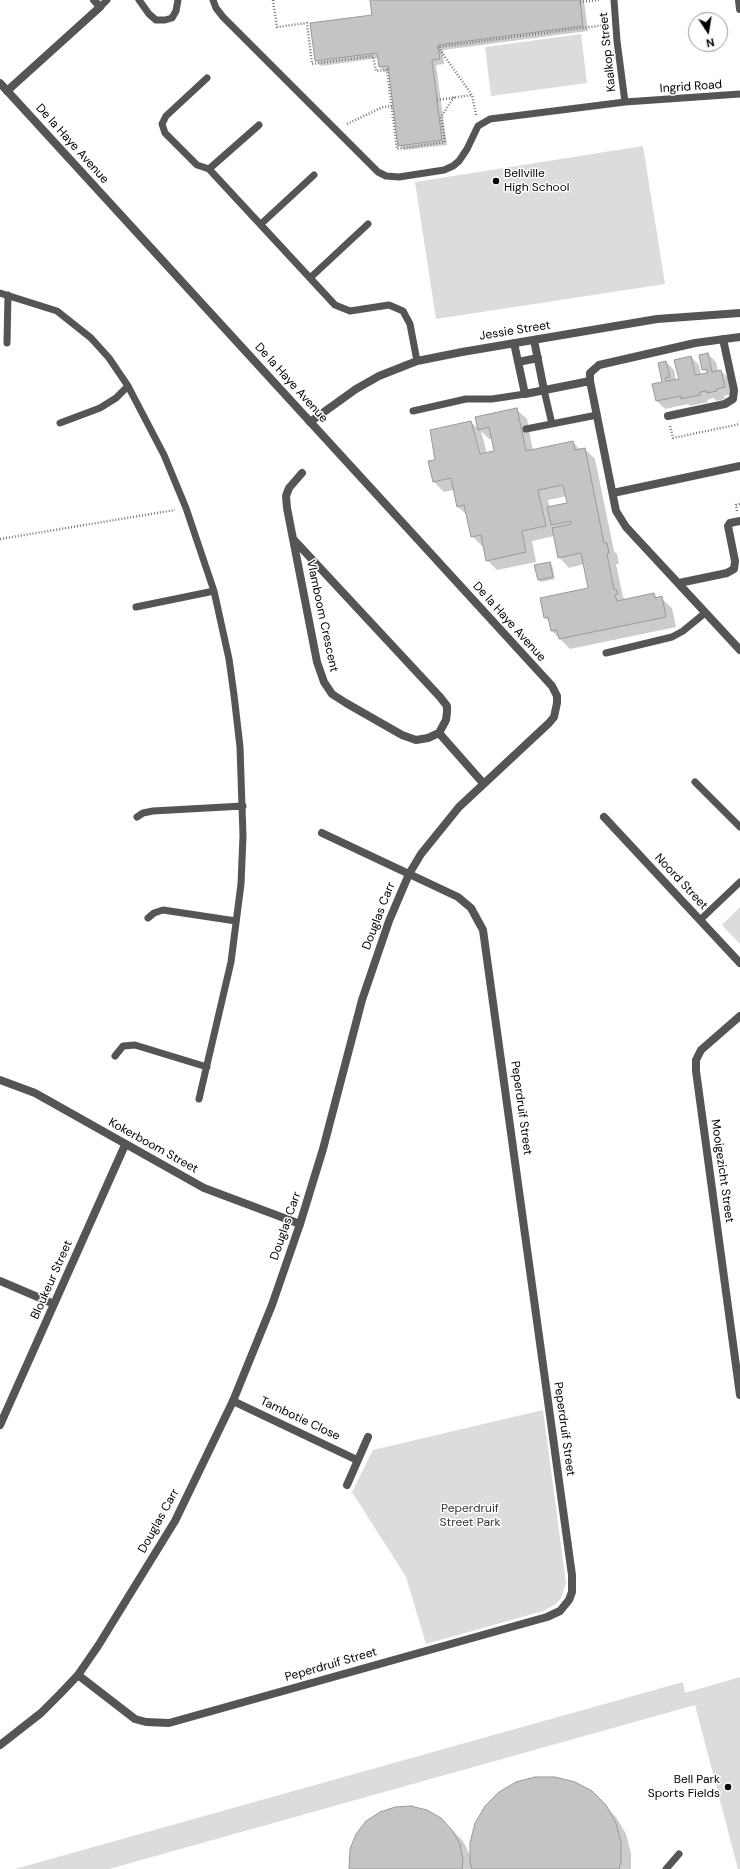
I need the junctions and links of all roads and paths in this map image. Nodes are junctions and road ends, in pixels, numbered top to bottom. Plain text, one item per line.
1 (94, 0) edge
2 (107, 0) edge
3 (139, 0) edge
4 (178, 0) edge
5 (213, 0) edge
6 (273, 0) edge
7 (599, 0) edge
8 (614, 0) edge
9 (739, 0) edge
10 (580, 2) dead end
11 (100, 7) junction
12 (740, 10) edge
13 (616, 23) junction
14 (207, 78) dead end
15 (0, 83) edge
16 (7, 91) junction
17 (740, 94) edge
18 (472, 95) junction
19 (454, 98) junction
20 (437, 100) dead end
21 (624, 102) junction
22 (392, 106) junction
23 (259, 125) dead end
24 (478, 126) junction
25 (335, 130) junction
26 (209, 169) junction
27 (314, 175) dead end
28 (260, 224) junction
29 (368, 224) dead end
30 (310, 278) junction
31 (0, 293) edge
32 (8, 295) junction
33 (740, 313) edge
34 (740, 337) edge
35 (723, 339) junction
36 (534, 340) junction
37 (7, 343) dead end
38 (514, 343) junction
39 (417, 361) junction
40 (539, 361) junction
41 (519, 365) junction
42 (590, 381) junction
43 (128, 386) junction
44 (544, 390) junction
45 (525, 394) junction
46 (413, 410) dead end
47 (597, 415) junction
48 (668, 416) joint
49 (310, 422) junction
50 (60, 423) dead end
51 (552, 424) junction
52 (740, 424) edge
53 (526, 429) dead end
54 (740, 466) edge
55 (302, 473) dead end
56 (613, 493) junction
57 (186, 508) junction
58 (740, 521) edge
59 (0, 539) edge
60 (294, 540) junction
61 (679, 583) junction
62 (214, 591) junction
63 (136, 607) dead end
64 (705, 613) junction
65 (740, 650) edge
66 (606, 653) dead end
67 (557, 703) joint
68 (439, 733) junction
69 (695, 782) dead end
70 (483, 783) junction
71 (243, 806) junction
72 (136, 817) dead end
73 (604, 817) dead end
74 (740, 827) edge
75 (322, 833) dead end
76 (409, 874) junction
77 (740, 882) edge
78 (148, 918) dead end
79 (700, 920) junction
80 (236, 921) junction
81 (740, 963) edge
82 (740, 1016) edge
83 (115, 1056) dead end
84 (208, 1067) junction
85 (0, 1080) edge
86 (199, 1099) dead end
87 (125, 1145) junction
88 (300, 1224) junction
89 (0, 1281) edge
90 (54, 1304) junction
91 (737, 1352) edge
92 (740, 1395) edge
93 (233, 1401) junction
94 (0, 1425) edge
95 (368, 1437) dead end
96 (358, 1460) junction
97 (346, 1485) dead end
98 (78, 1675) junction
99 (0, 1745) edge
100 (679, 1854) dead end
101 (666, 1869) edge

1 - 11 street
2 - 11 lane
3 - 4 lane
5 - 25 lane
6 - 22 path
7 - 10 path
8 - 13 lane, Kaalkop Street
9 - 12 street
11 - 16 street
13 - 18 path
13 - 21 lane, Kaalkop Street
14 - 26 lane
15 - 16 street, De la Haye Avenue
16 - 49 street, De la Haye Avenue
17 - 21 lane, Ingrid Road
18 - 19 path
18 - 24 path
19 - 20 path
19 - 22 path
21 - 24 lane, Ingrid Road
22 - 25 path
23 - 26 lane
24 - 25 lane
26 - 28 lane
27 - 28 lane
28 - 30 lane
29 - 30 lane
30 - 39 lane
31 - 32 lane
32 - 37 lane
32 - 43 lane
33 - 36 street, Jessie Street
34 - 35 street
35 - 42 street
35 - 48 street
36 - 38 street, Jessie Street
36 - 40 street
38 - 39 street, Jessie Street
38 - 41 street
39 - 49 street, Jessie Street
40 - 41 street
40 - 44 street
41 - 45 street
42 - 44 street
42 - 47 street
43 - 50 lane
43 - 57 lane
44 - 45 street
44 - 51 lane
45 - 46 lane
47 - 51 lane
47 - 56 street
48 - 52 path
49 - 67 street, De la Haye Avenue
51 - 53 lane
54 - 56 street
55 - 60 street, Vlamboom Crescent
56 - 61 street
57 - 59 path
57 - 62 lane
58 - 61 street
60 - 68 street, Vlamboom Crescent
60 - 68 street, Vlamboom Crescent
61 - 64 street
62 - 63 lane
62 - 71 lane
64 - 65 street
64 - 66 lane
67 - 70 street, Douglas Carr
68 - 70 street
69 - 74 lane
70 - 76 street, Douglas Carr
71 - 72 lane
71 - 80 lane
73 - 79 street, Noord Street
75 - 76 street, Peperdruif Street
76 - 88 street, Douglas Carr
76 - 98 street, Peperdruif Street
77 - 79 lane
78 - 80 lane
79 - 81 street, Noord Street
80 - 84 lane
82 - 91 street, Mooigezicht Street
83 - 84 lane
84 - 86 lane
85 - 87 street, Kokerboom Street
87 - 88 street, Kokerboom Street
87 - 90 street, Bloukeur Street
88 - 93 street, Douglas Carr
89 - 90 street
90 - 94 street, Bloukeur Street
91 - 92 street, Mooigezicht Street
93 - 96 street, Tambotie Close
93 - 98 street, Douglas Carr
95 - 96 street
96 - 97 street
98 - 99 street, Douglas Carr
100 - 101 lane

